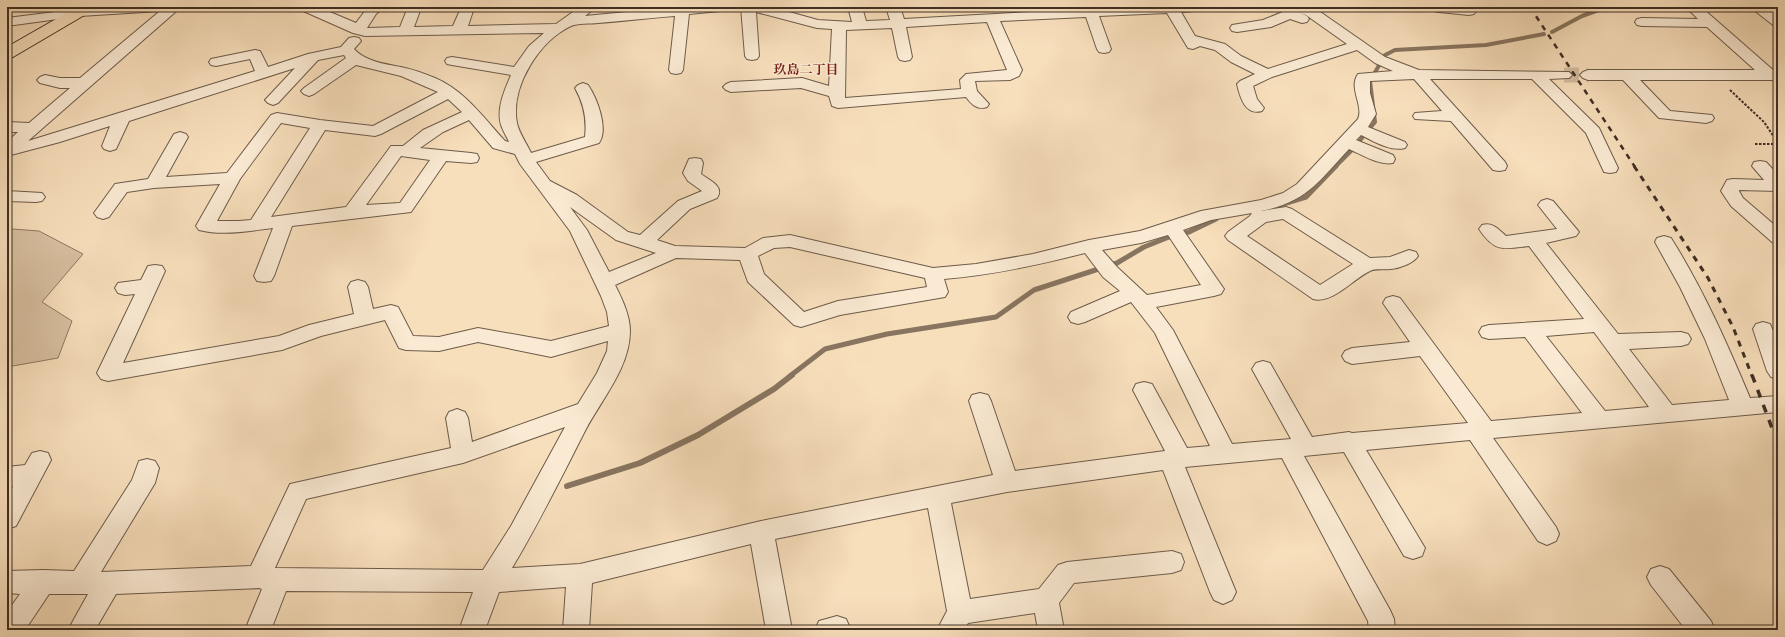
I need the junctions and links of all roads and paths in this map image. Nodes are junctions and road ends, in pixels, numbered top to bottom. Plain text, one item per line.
1 (165, 7) edge
2 (174, 7) edge
3 (308, 7) edge
4 (377, 7) edge
5 (589, 7) edge
6 (720, 7) edge
7 (749, 7) edge
8 (855, 7) edge
9 (893, 7) edge
10 (1203, 7) edge
11 (1285, 7) edge
12 (1693, 7) edge
13 (1757, 7) edge
14 (414, 8) edge
15 (1439, 8) dead end
16 (1172, 9) junction
17 (84, 10) edge
18 (59, 11) edge
19 (466, 11) dead end
20 (682, 11) junction
21 (1016, 12) edge
22 (960, 13) edge
23 (1091, 13) junction
24 (1470, 13) edge
25 (992, 18) junction
26 (1323, 20) junction
27 (7, 22) edge
28 (1642, 22) dead end
29 (1778, 22) edge
30 (898, 23) junction
31 (1710, 23) junction
32 (563, 25) junction
33 (839, 26) junction
34 (860, 26) junction
35 (1237, 28) dead end
36 (459, 30) junction
37 (362, 31) junction
38 (405, 32) junction
39 (1359, 45) junction
40 (1104, 49) dead end
41 (7, 54) edge
42 (351, 55) junction
43 (752, 56) dead end
44 (313, 57) junction
45 (905, 57) dead end
46 (452, 61) dead end
47 (216, 62) dead end
48 (1382, 64) junction
49 (676, 70) dead end
50 (263, 72) junction
51 (519, 72) junction
52 (1267, 74) junction
53 (1418, 74) junction
54 (1536, 75) junction
55 (1564, 75) tunnel mouth
56 (1588, 75) tunnel mouth
57 (1627, 75) junction
58 (1714, 75) junction
59 (1776, 76) edge
60 (45, 80) dead end
61 (84, 83) junction
62 (731, 87) dead end
63 (583, 88) dead end
64 (309, 90) dead end
65 (450, 92) junction
66 (836, 93) junction
67 (961, 94) dead end
68 (273, 100) dead end
69 (981, 104) dead end
70 (1256, 108) dead end
71 (472, 114) junction
72 (1421, 116) dead end
73 (1455, 116) junction
74 (122, 118) junction
75 (1706, 118) dead end
76 (320, 125) junction
77 (7, 127) edge
78 (32, 128) junction
79 (1353, 136) junction
80 (180, 137) dead end
81 (1778, 143) edge
82 (1755, 144) dead end
83 (1399, 145) dead end
84 (110, 146) dead end
85 (7, 150) edge
86 (407, 151) junction
87 (523, 155) junction
88 (440, 156) junction
89 (471, 158) dead end
90 (1387, 159) dead end
91 (695, 163) dead end
92 (1500, 166) dead end
93 (1760, 166) dead end
94 (1610, 168) dead end
95 (232, 178) junction
96 (154, 183) junction
97 (546, 185) junction
98 (1778, 186) edge
99 (7, 196) edge
100 (36, 197) dead end
101 (1547, 205) dead end
102 (1253, 211) junction
103 (352, 212) junction
104 (103, 213) dead end
105 (285, 221) junction
106 (257, 225) junction
107 (1488, 229) dead end
108 (1176, 234) junction
109 (1778, 238) edge
110 (1534, 239) junction
111 (1664, 242) dead end
112 (643, 243) junction
113 (1089, 246) junction
114 (674, 252) junction
115 (748, 254) junction
116 (1409, 256) dead end
117 (1366, 264) junction
118 (933, 274) junction
119 (264, 276) dead end
120 (604, 282) junction
121 (358, 287) dead end
122 (125, 288) dead end
123 (1137, 298) junction
124 (1394, 303) dead end
125 (1078, 317) dead end
126 (365, 319) junction
127 (1599, 325) junction
128 (1530, 329) junction
129 (1763, 329) dead end
130 (620, 330) junction
131 (1489, 332) dead end
132 (1681, 339) dead end
133 (1613, 342) junction
134 (1426, 348) junction
135 (1352, 356) dead end
136 (1263, 368) dead end
137 (1778, 371) edge
138 (1144, 390) dead end
139 (980, 401) dead end
140 (1778, 404) edge
141 (1743, 407) junction
142 (587, 410) junction
143 (1666, 413) junction
144 (457, 418) dead end
145 (1599, 419) junction
146 (1480, 430) junction
147 (1349, 441) junction
148 (1297, 447) junction
149 (464, 454) junction
150 (1225, 454) junction
151 (1176, 459) junction
152 (147, 468) dead end
153 (7, 478) edge
154 (1007, 482) junction
155 (938, 496) junction
156 (7, 519) edge
157 (761, 531) junction
158 (1547, 534) dead end
159 (1413, 548) dead end
160 (1172, 562) dead end
161 (580, 575) junction
162 (1660, 577) dead end
163 (269, 578) junction
164 (43, 581) junction
165 (490, 581) junction
166 (7, 582) edge
167 (81, 582) junction
168 (109, 583) junction
169 (1223, 592) dead end
170 (1046, 600) junction
171 (955, 621) edge
172 (10, 630) edge
173 (81, 630) edge
174 (258, 630) edge
175 (472, 630) edge
176 (576, 630) edge
177 (779, 630) edge
178 (1051, 630) edge
179 (1382, 630) edge
180 (1702, 630) edge

1 - 17 street
2 - 61 street
3 - 37 street
4 - 37 street
5 - 32 street
6 - 20 street
7 - 33 street
7 - 43 street
8 - 34 street
9 - 30 street
10 - 16 street
11 - 26 street
12 - 31 street
13 - 29 street
14 - 38 street
15 - 24 street
16 - 23 street
16 - 52 street
17 - 18 street
17 - 41 main road
18 - 27 street
19 - 36 street
20 - 32 street
20 - 49 street
21 - 23 street
21 - 25 street
22 - 25 street
22 - 30 street
23 - 40 street
25 - 69 street
26 - 35 street
26 - 39 street
28 - 31 street
30 - 34 street
30 - 45 street
31 - 59 street
32 - 36 street
32 - 51 street
33 - 34 street
33 - 66 street
36 - 38 street
37 - 38 street
37 - 42 street
39 - 48 street
39 - 52 street
42 - 44 street
42 - 64 street
42 - 65 street
44 - 50 street
44 - 68 street
46 - 51 street
47 - 50 street
48 - 53 street
48 - 79 street
50 - 74 street
51 - 87 street
52 - 70 street
53 - 54 street
53 - 73 street
54 - 55 street
54 - 94 street
56 - 57 street
57 - 58 street
57 - 75 street
58 - 59 street
58 - 81 path
60 - 61 street
61 - 78 street
62 - 66 street
63 - 87 street
65 - 71 street
65 - 76 street
66 - 67 street
71 - 86 street
71 - 87 street
72 - 73 street
73 - 92 street
74 - 84 street
74 - 85 street
76 - 95 street
76 - 106 street
77 - 78 street
78 - 85 street
79 - 83 street
79 - 90 street
79 - 102 street
80 - 96 street
81 - 82 path
86 - 88 street
86 - 103 street
87 - 97 street
88 - 89 street
88 - 103 street
91 - 112 street
93 - 98 street
95 - 96 street
95 - 106 street
96 - 104 street
97 - 112 street
97 - 120 street
98 - 109 street
99 - 100 street
101 - 110 street
102 - 108 street
102 - 117 street
102 - 117 street
103 - 105 street
105 - 106 street
105 - 119 street
107 - 110 street
108 - 113 street
108 - 123 street
110 - 127 street
111 - 141 street
112 - 114 street
113 - 118 street
113 - 123 street
114 - 115 street
114 - 120 street
115 - 118 street
115 - 118 street
116 - 117 street
120 - 130 street
121 - 126 street
122 - 126 street
123 - 125 street
123 - 150 street
124 - 134 street
126 - 130 street
127 - 128 street
127 - 133 street
128 - 131 street
128 - 145 street
129 - 137 street
130 - 142 street
132 - 133 street
133 - 143 street
134 - 135 street
134 - 146 street
136 - 148 street
138 - 151 street
139 - 154 street
140 - 141 street
141 - 143 street
142 - 149 street
142 - 165 street
143 - 145 street
144 - 149 street
145 - 146 street
146 - 147 street
146 - 158 street
147 - 148 street
147 - 159 street
148 - 150 street
148 - 179 street
149 - 163 street
150 - 151 street
151 - 154 street
151 - 169 street
152 - 167 street
153 - 156 street
154 - 155 street
155 - 157 street
155 - 171 street
157 - 161 street
157 - 177 street
160 - 170 street
161 - 165 street
161 - 176 street
162 - 180 street
163 - 165 street
163 - 168 street
163 - 174 street
164 - 166 street
164 - 167 street
164 - 172 street
165 - 175 street
167 - 168 street
168 - 173 street
170 - 171 street
170 - 178 street

